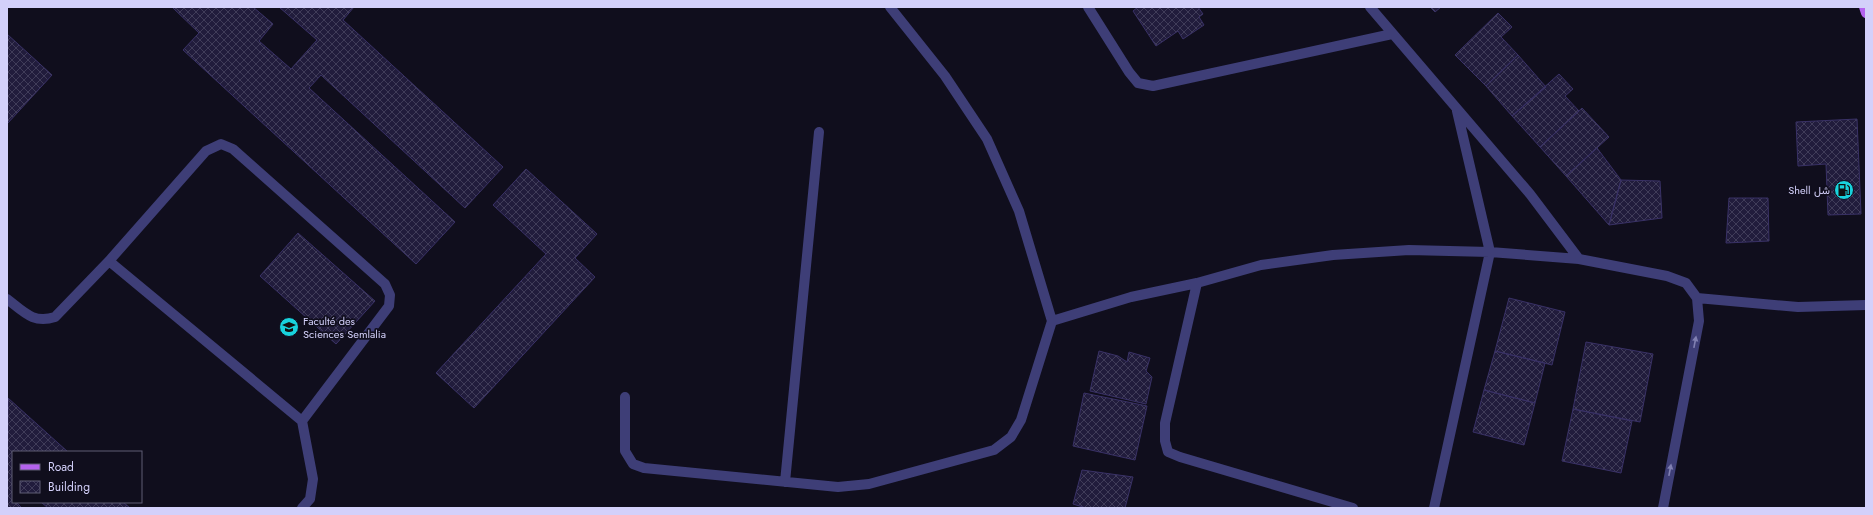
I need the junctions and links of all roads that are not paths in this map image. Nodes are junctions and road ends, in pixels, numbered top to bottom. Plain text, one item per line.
1 (890, 7) edge
2 (1088, 7) edge
3 (1370, 7) edge
4 (1864, 7) edge
5 (1866, 13) edge
6 (1392, 34) junction
7 (1456, 109) junction
8 (819, 132) dead end
9 (1490, 252) junction
10 (1579, 258) junction
11 (109, 261) junction
12 (1197, 283) junction
13 (1697, 298) junction
14 (7, 299) edge
15 (1866, 305) edge
16 (1052, 321) junction
17 (625, 397) dead end
18 (302, 421) junction
19 (785, 482) junction
20 (302, 508) edge
21 (1353, 508) edge
22 (1434, 508) edge
23 (1663, 508) edge

1 - 16 street
2 - 6 street
3 - 6 street
4 - 5 main road
6 - 7 street
7 - 9 street
7 - 10 street
8 - 19 street
9 - 10 street
9 - 12 street
9 - 22 street
10 - 13 street
11 - 14 street
11 - 18 street
11 - 18 street
12 - 16 street
12 - 21 street
13 - 15 street
23 -> 13 street
16 - 19 street
17 - 19 street
18 - 20 street

